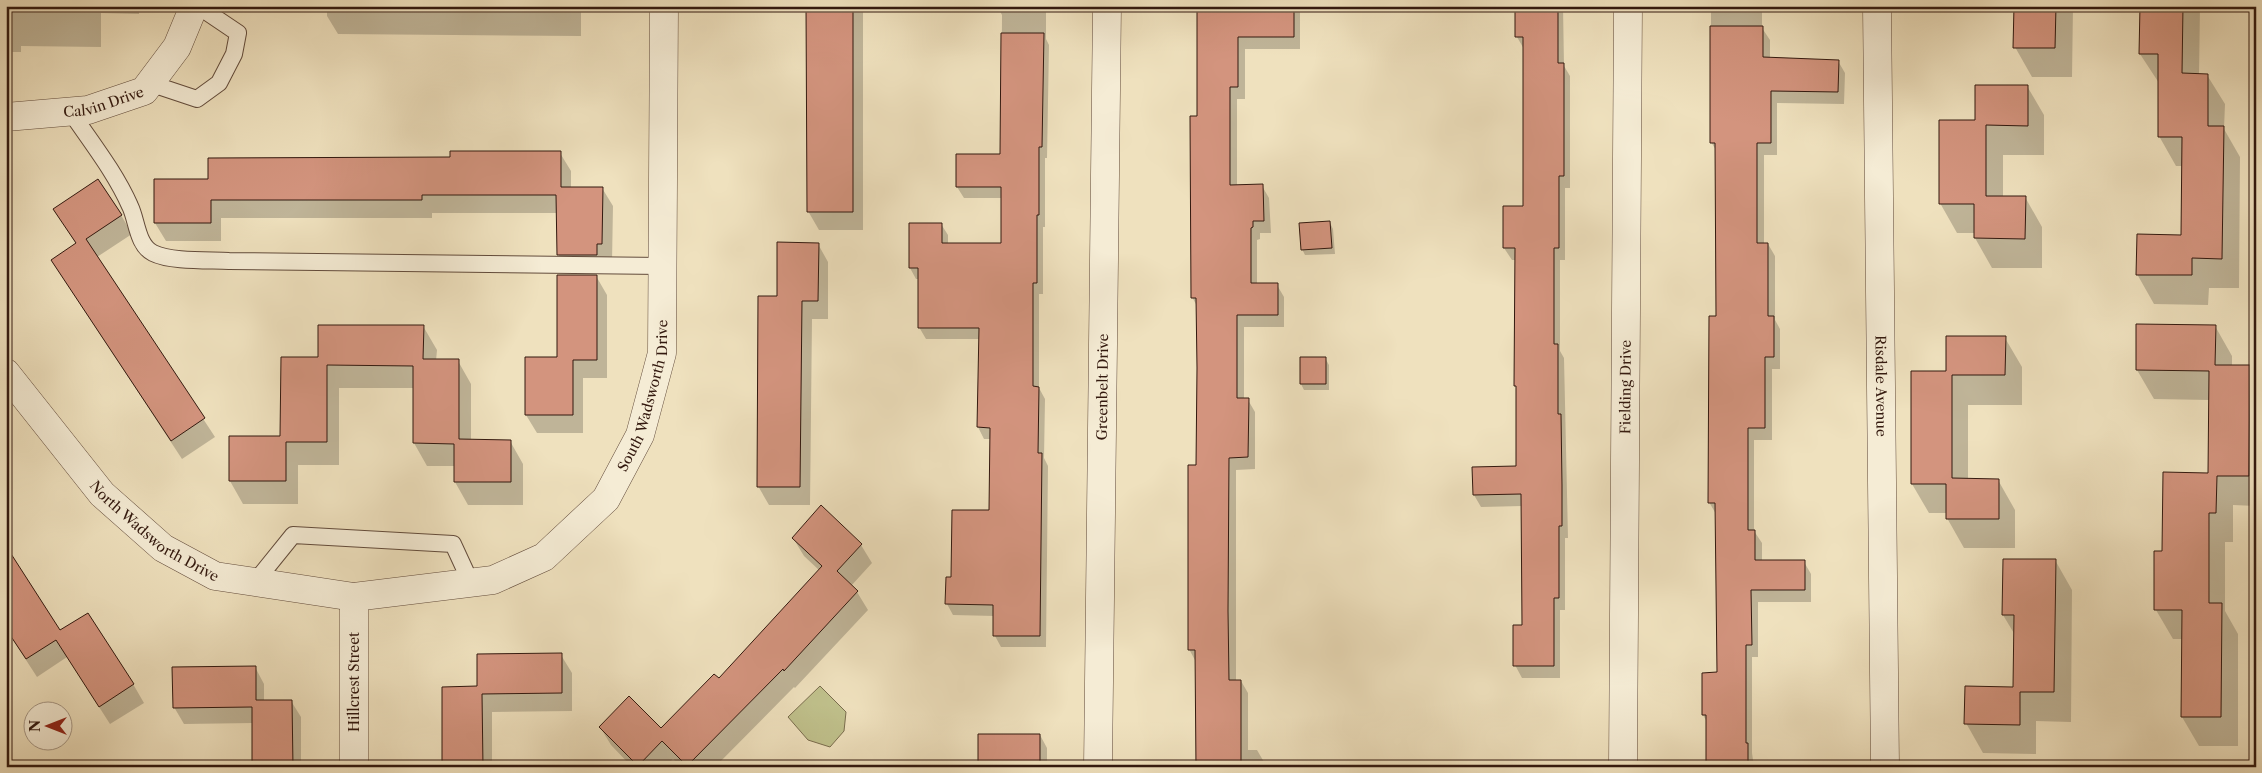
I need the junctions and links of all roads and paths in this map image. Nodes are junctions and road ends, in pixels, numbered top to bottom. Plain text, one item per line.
1 (194, 6) edge
2 (198, 6) edge
3 (664, 6) edge
4 (1107, 6) edge
5 (1628, 6) edge
6 (1876, 6) edge
7 (149, 83) junction
8 (70, 111) junction
9 (6, 117) edge
10 (663, 266) junction
11 (6, 373) edge
12 (255, 582) junction
13 (472, 583) junction
14 (354, 597) junction
15 (354, 767) edge
16 (1098, 767) edge
17 (1623, 767) edge
18 (1885, 767) edge

1 - 7 street, Calvin Drive
2 - 7 lane
3 - 10 street, South Wadsworth Drive
4 - 16 street, Greenbelt Drive
5 - 17 street, Fielding Drive
6 - 18 street, Risdale Avenue
7 - 8 street, Calvin Drive
8 - 9 street, Calvin Drive
8 - 10 lane
10 - 13 street, South Wadsworth Drive
11 - 12 street, North Wadsworth Drive
12 - 13 lane
12 - 14 street, North Wadsworth Drive
13 - 14 street, South Wadsworth Drive
14 - 15 street, Hillcrest Street

